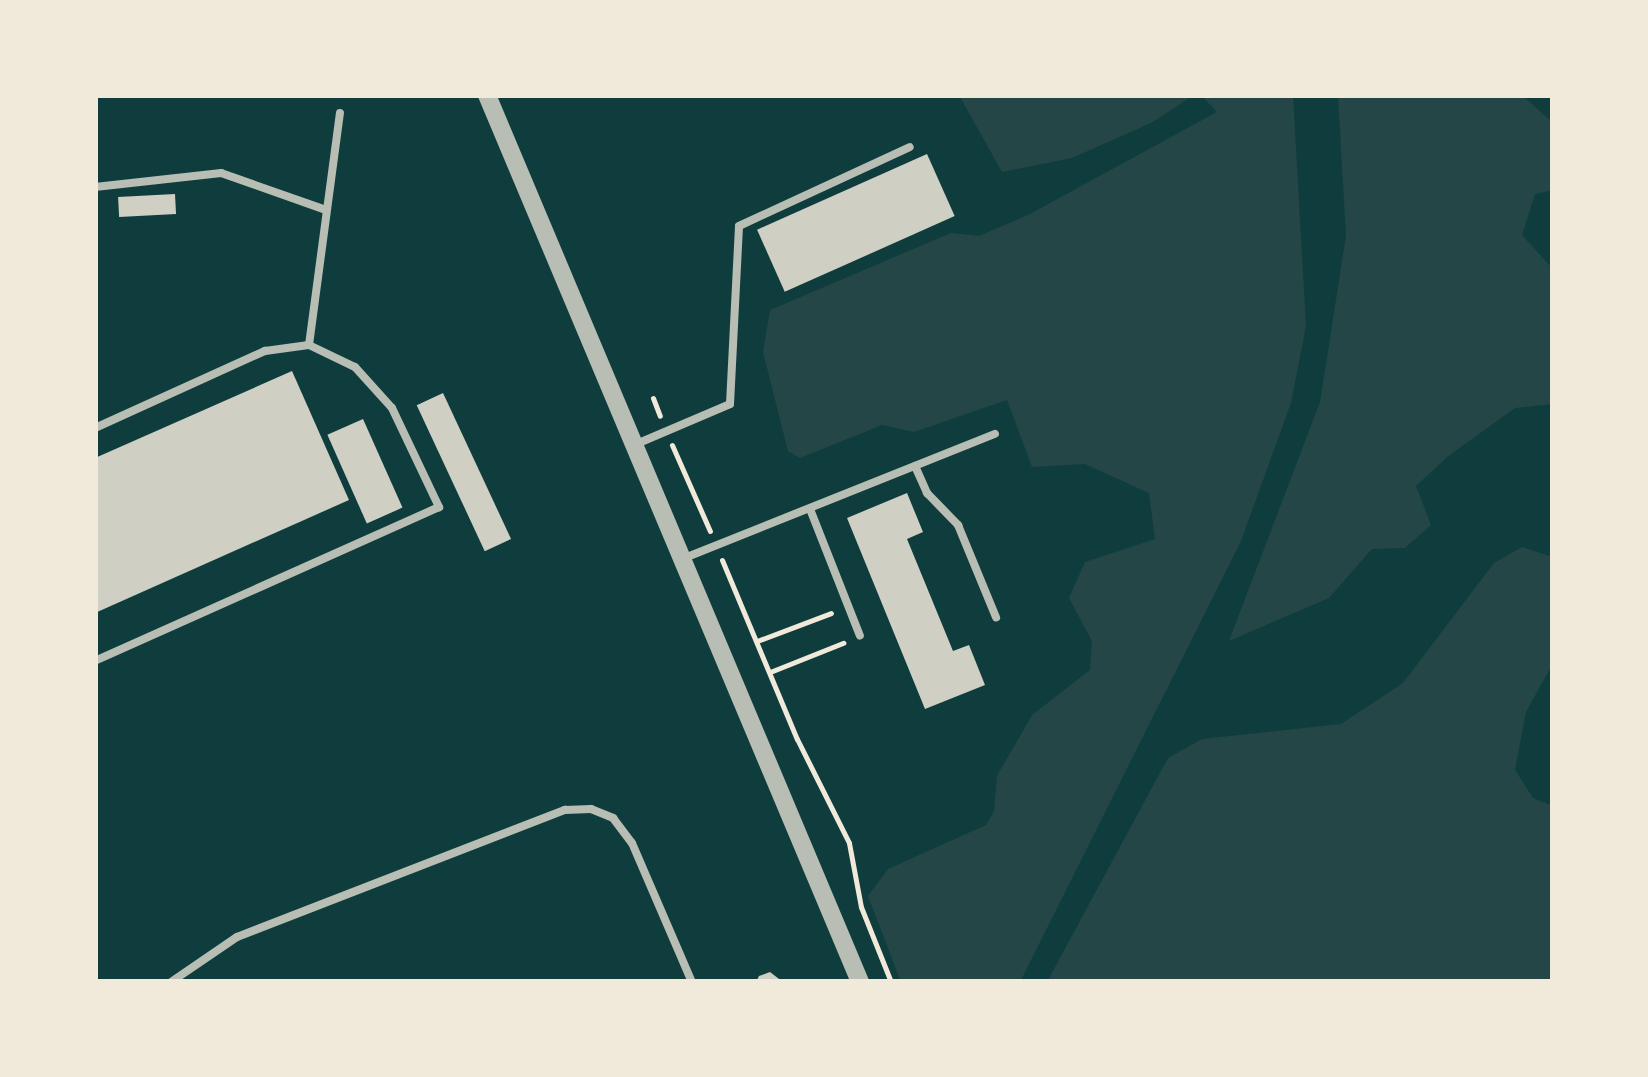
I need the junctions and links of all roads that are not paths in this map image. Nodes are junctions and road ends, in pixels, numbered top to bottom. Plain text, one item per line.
1 (486, 95) edge
2 (340, 114) dead end
3 (910, 147) dead end
4 (95, 187) edge
5 (326, 210) junction
6 (308, 345) junction
7 (95, 428) edge
8 (995, 434) dead end
9 (634, 445) junction
10 (915, 466) junction
11 (810, 509) junction
12 (682, 558) junction
13 (996, 617) dead end
14 (860, 636) road end
15 (95, 661) edge
16 (171, 982) edge
17 (692, 982) edge
18 (860, 982) edge

1 - 9 street
2 - 5 lane
3 - 9 lane
4 - 5 lane
5 - 6 lane
6 - 7 lane
6 - 15 lane
8 - 10 lane
9 - 12 street
10 - 11 lane
10 - 13 lane
11 - 12 lane
11 - 14 lane
12 - 18 street
16 - 17 lane

